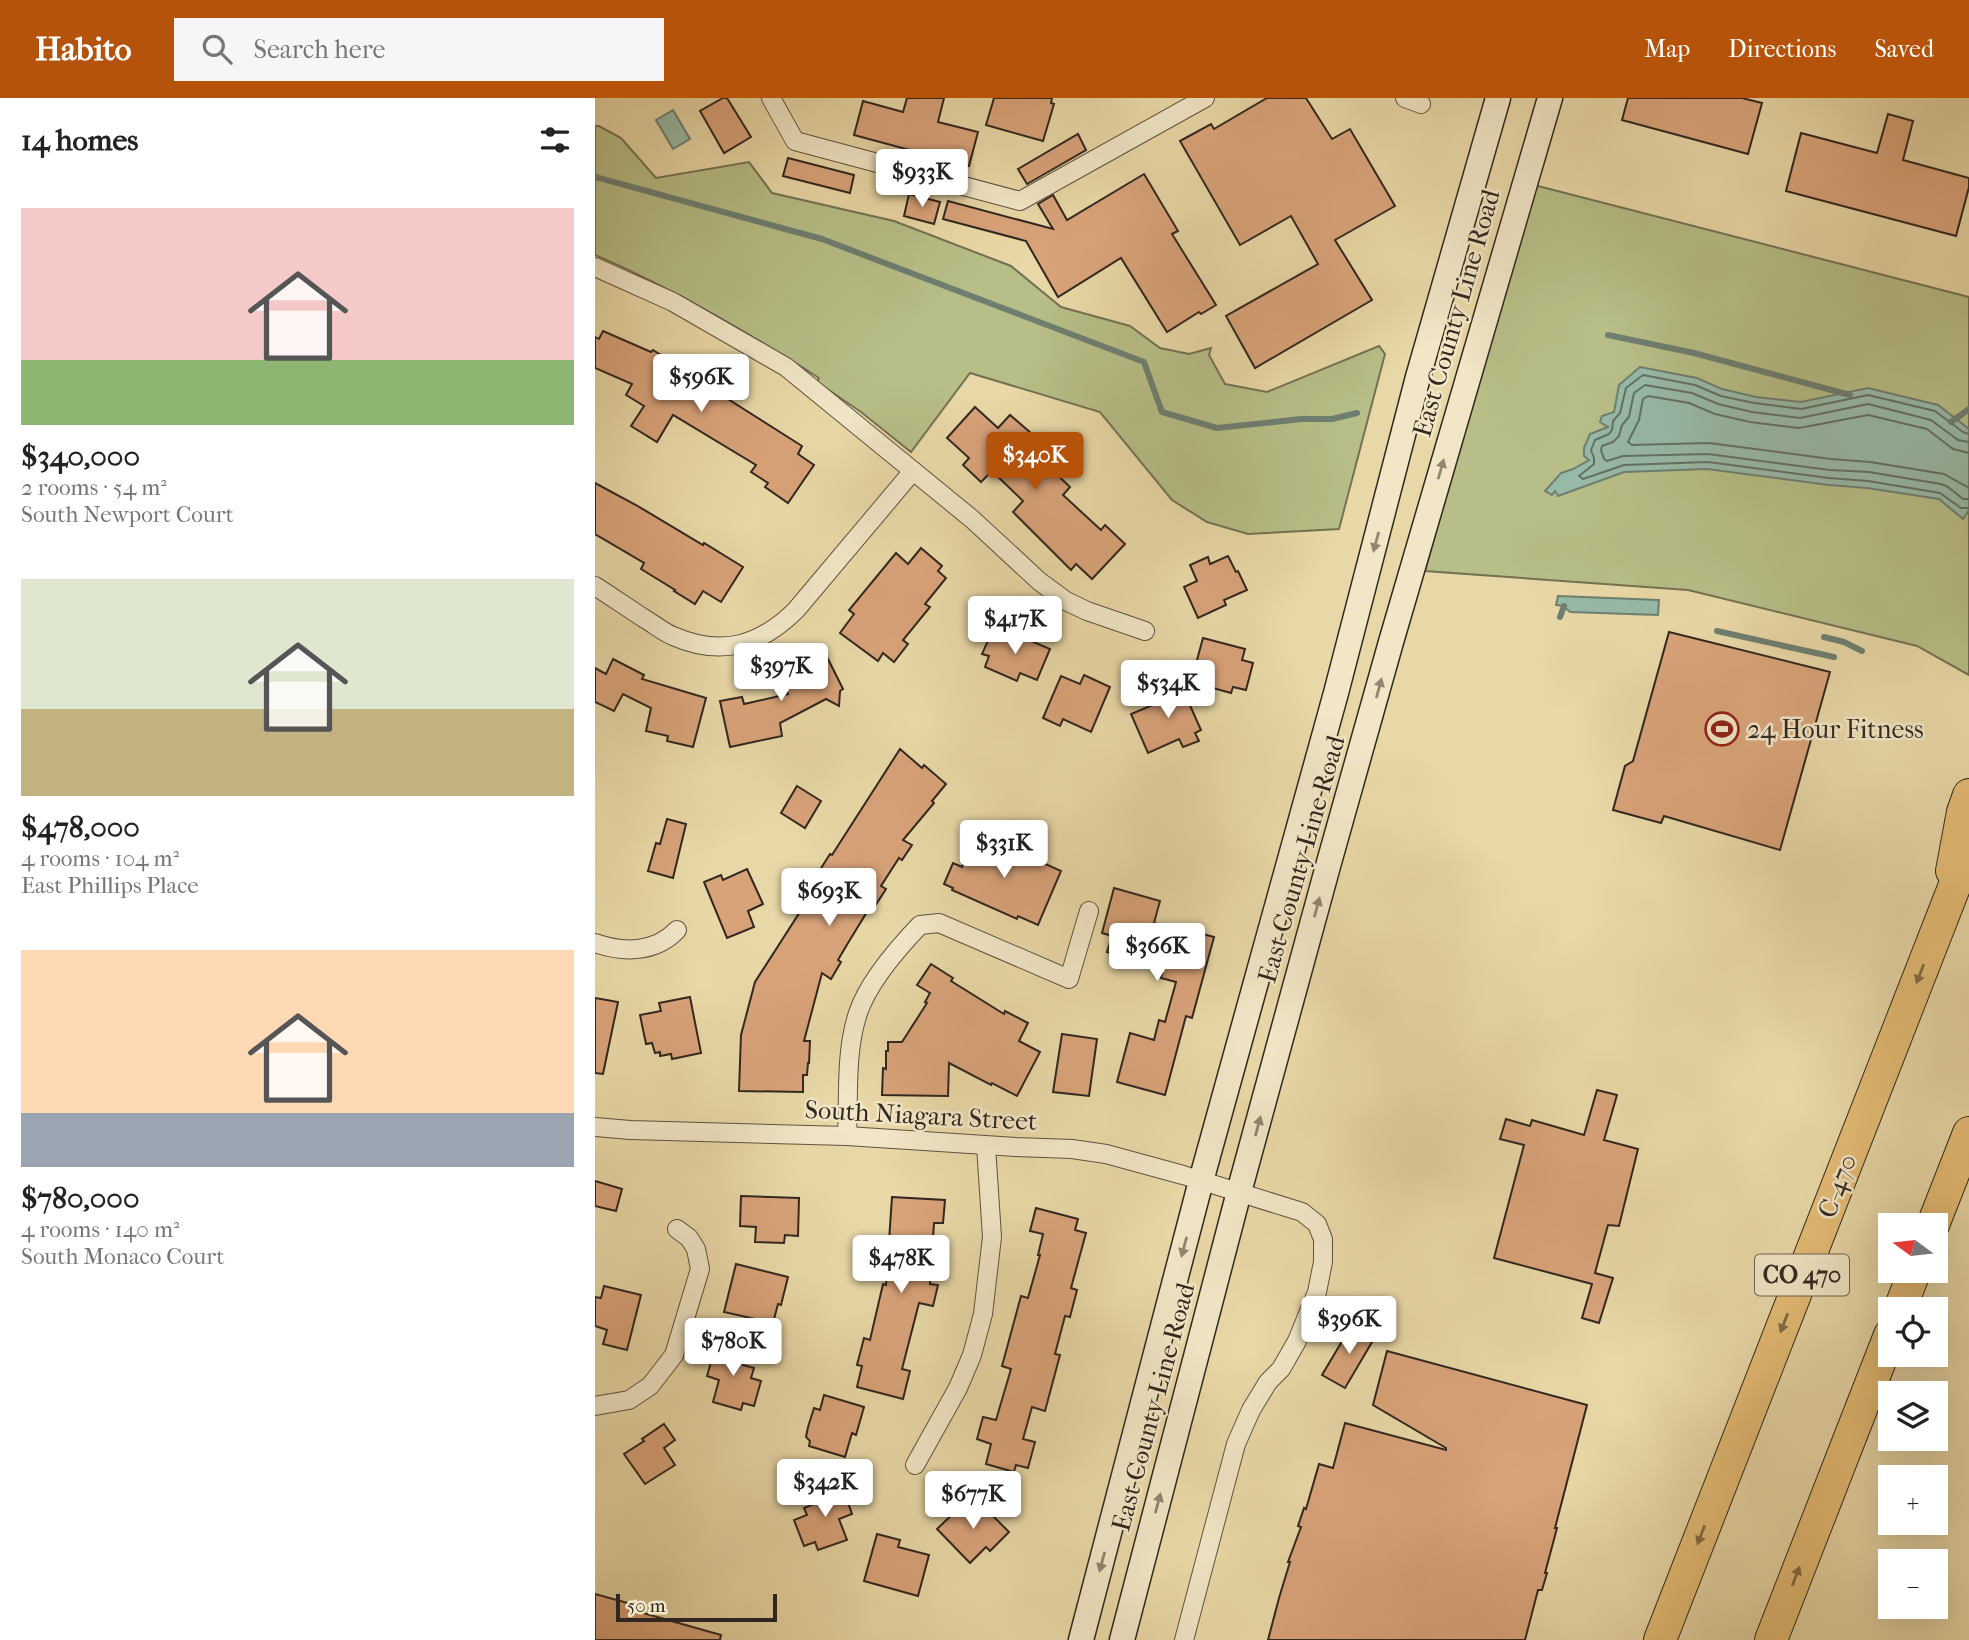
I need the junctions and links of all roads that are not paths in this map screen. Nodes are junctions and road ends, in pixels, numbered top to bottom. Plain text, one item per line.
1 (771, 98) edge
2 (1205, 98) edge
3 (1498, 98) edge
4 (1550, 98) edge
5 (595, 267) edge
6 (913, 471) junction
7 (595, 586) edge
8 (1145, 631) dead end
9 (1969, 795) edge
10 (1969, 849) edge
11 (1945, 910) junction
12 (1090, 911) dead end
13 (677, 930) dead end
14 (595, 943) edge
15 (595, 1127) edge
16 (1969, 1133) edge
17 (847, 1136) junction
18 (986, 1146) junction
19 (1201, 1181) junction
20 (1239, 1192) junction
21 (1938, 1213) edge
22 (677, 1229) dead end
23 (1878, 1366) edge
24 (595, 1406) edge
25 (915, 1465) dead end
26 (1081, 1640) edge
27 (1122, 1640) edge
28 (1184, 1640) edge
29 (1660, 1640) edge
30 (1771, 1640) edge

1 - 2 street
3 -> 19 main road, East County Line Road
20 -> 4 main road, East County Line Road
5 - 6 street
6 - 7 street
6 - 8 street
9 - 11 highway
10 - 11 highway, C-470 / CO 470
11 -> 29 highway, C-470 / CO 470
12 - 17 street
13 - 14 street
15 - 17 street, South Niagara Street
16 - 21 highway
17 - 18 street, South Niagara Street
18 - 19 street, South Niagara Street
18 - 25 street
19 - 20 street, South Niagara Street
19 -> 26 main road, East County Line Road
27 -> 20 main road, East County Line Road
20 - 28 street, South Niagara Street
22 - 24 street
30 -> 23 highway

